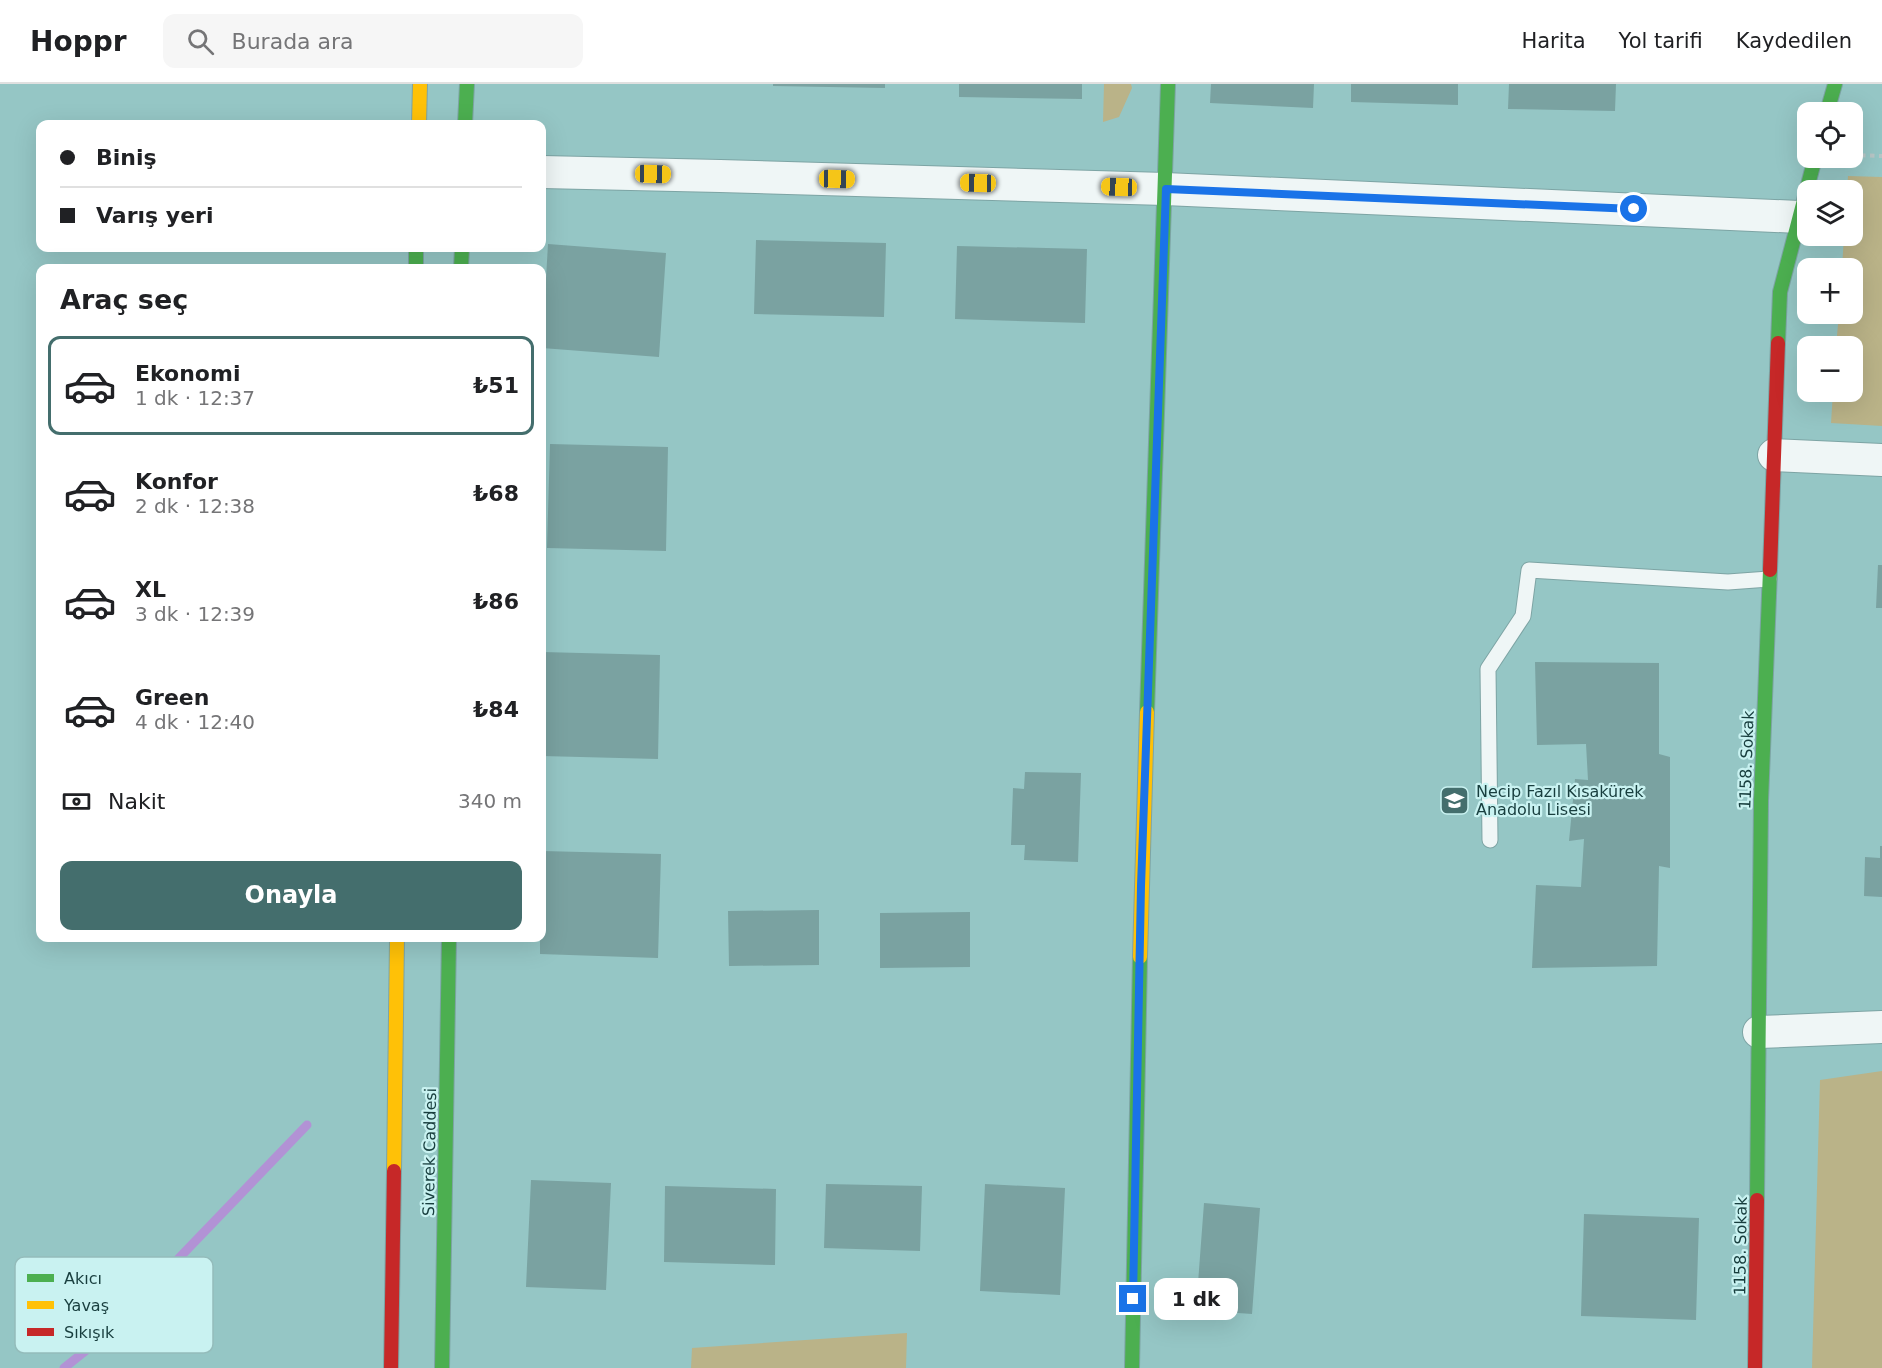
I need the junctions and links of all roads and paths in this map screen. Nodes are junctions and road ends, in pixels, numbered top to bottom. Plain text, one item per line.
1 (420, 84) edge
2 (466, 84) edge
3 (1168, 84) edge
4 (1835, 84) edge
5 (1830, 102) edge
6 (419, 120) edge
7 (465, 120) edge
8 (1863, 155) edge
9 (1882, 156) edge
10 (546, 172) edge
11 (1166, 189) junction
12 (1797, 217) edge
13 (1797, 224) edge
14 (1774, 455) junction
15 (1882, 460) edge
16 (1769, 579) junction
17 (1490, 840) dead end
18 (397, 942) edge
19 (449, 942) edge
20 (1882, 1027) edge
21 (1759, 1032) junction
22 (391, 1368) edge
23 (442, 1368) edge
24 (1132, 1368) edge
25 (1755, 1368) edge

1 - 6 street
2 - 7 street
3 - 11 street
4 - 5 street
8 - 9 path
10 - 11 street
11 - 12 street
11 - 24 street
13 - 14 street, 1158. Sokak
14 - 15 street
14 - 16 street, 1158. Sokak
16 - 17 lane
16 - 21 street, 1158. Sokak
18 - 22 street
19 - 23 street, Siverek Caddesi
20 - 21 street
21 - 25 street, 1158. Sokak

